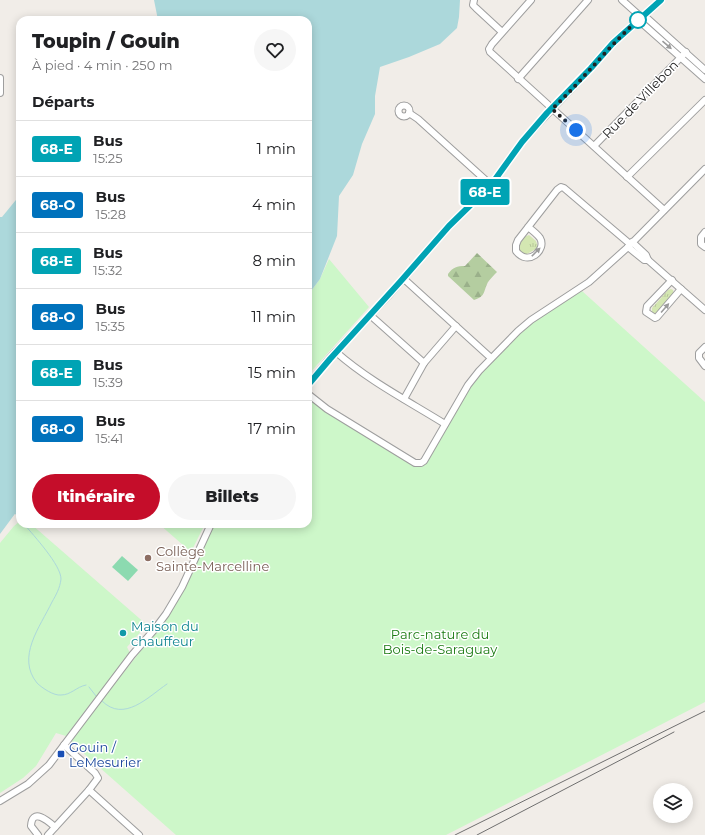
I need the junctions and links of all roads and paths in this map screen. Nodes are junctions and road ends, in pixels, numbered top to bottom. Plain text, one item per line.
1 (531, 0) edge
2 (588, 0) edge
3 (622, 0) edge
4 (661, 0) edge
5 (473, 1) edge
6 (640, 17) junction
7 (502, 32) junction
8 (686, 52) junction
9 (681, 58) junction
10 (705, 70) edge
11 (0, 78) edge
12 (518, 79) junction
13 (705, 79) edge
14 (0, 93) edge
15 (705, 100) edge
16 (552, 109) junction
17 (409, 113) dead end
18 (594, 146) junction
19 (705, 169) edge
20 (627, 177) junction
21 (491, 185) junction
22 (664, 210) junction
23 (528, 227) junction
24 (703, 235) edge
25 (630, 244) junction
26 (705, 247) edge
27 (404, 278) junction
28 (672, 280) junction
29 (682, 289) junction
30 (705, 310) edge
31 (370, 315) junction
32 (456, 326) junction
33 (705, 347) edge
34 (336, 352) junction
35 (491, 358) junction
36 (424, 363) junction
37 (705, 366) edge
38 (312, 380) edge
39 (312, 397) edge
40 (404, 399) junction
41 (445, 424) junction
42 (209, 528) edge
43 (64, 746) junction
44 (89, 790) junction
45 (0, 801) edge
46 (55, 828) junction
47 (38, 835) edge
48 (48, 835) edge
49 (139, 835) edge

1 - 7 street
2 - 12 street
3 - 6 street
4 - 6 street
5 - 7 street
6 - 8 street
6 -> 9 street
6 - 16 street
7 - 12 street
8 - 9 street, Rue de Villebon
8 - 10 street
9 - 13 street
9 - 18 street, Rue de Villebon
11 - 14 street
12 - 16 street
15 - 20 street
16 - 18 street
16 - 21 street
17 - 21 street
18 - 20 street
19 - 22 street
20 - 22 street
21 - 27 street
22 - 25 street
23 -> 23 street
23 - 25 street
24 - 26 street
25 - 28 street
25 - 35 street
27 - 31 street
27 - 32 street
28 - 29 street
28 -> 29 street
29 - 30 street
31 - 34 street
31 - 36 street
32 - 35 street
32 - 36 street
33 - 37 street
34 - 38 street
34 - 40 street
35 - 41 street
36 - 40 street
39 - 41 street
40 - 41 street
42 - 43 street
43 - 44 street
43 - 45 street
44 - 46 street
44 - 49 street
46 - 47 street
46 - 48 street

